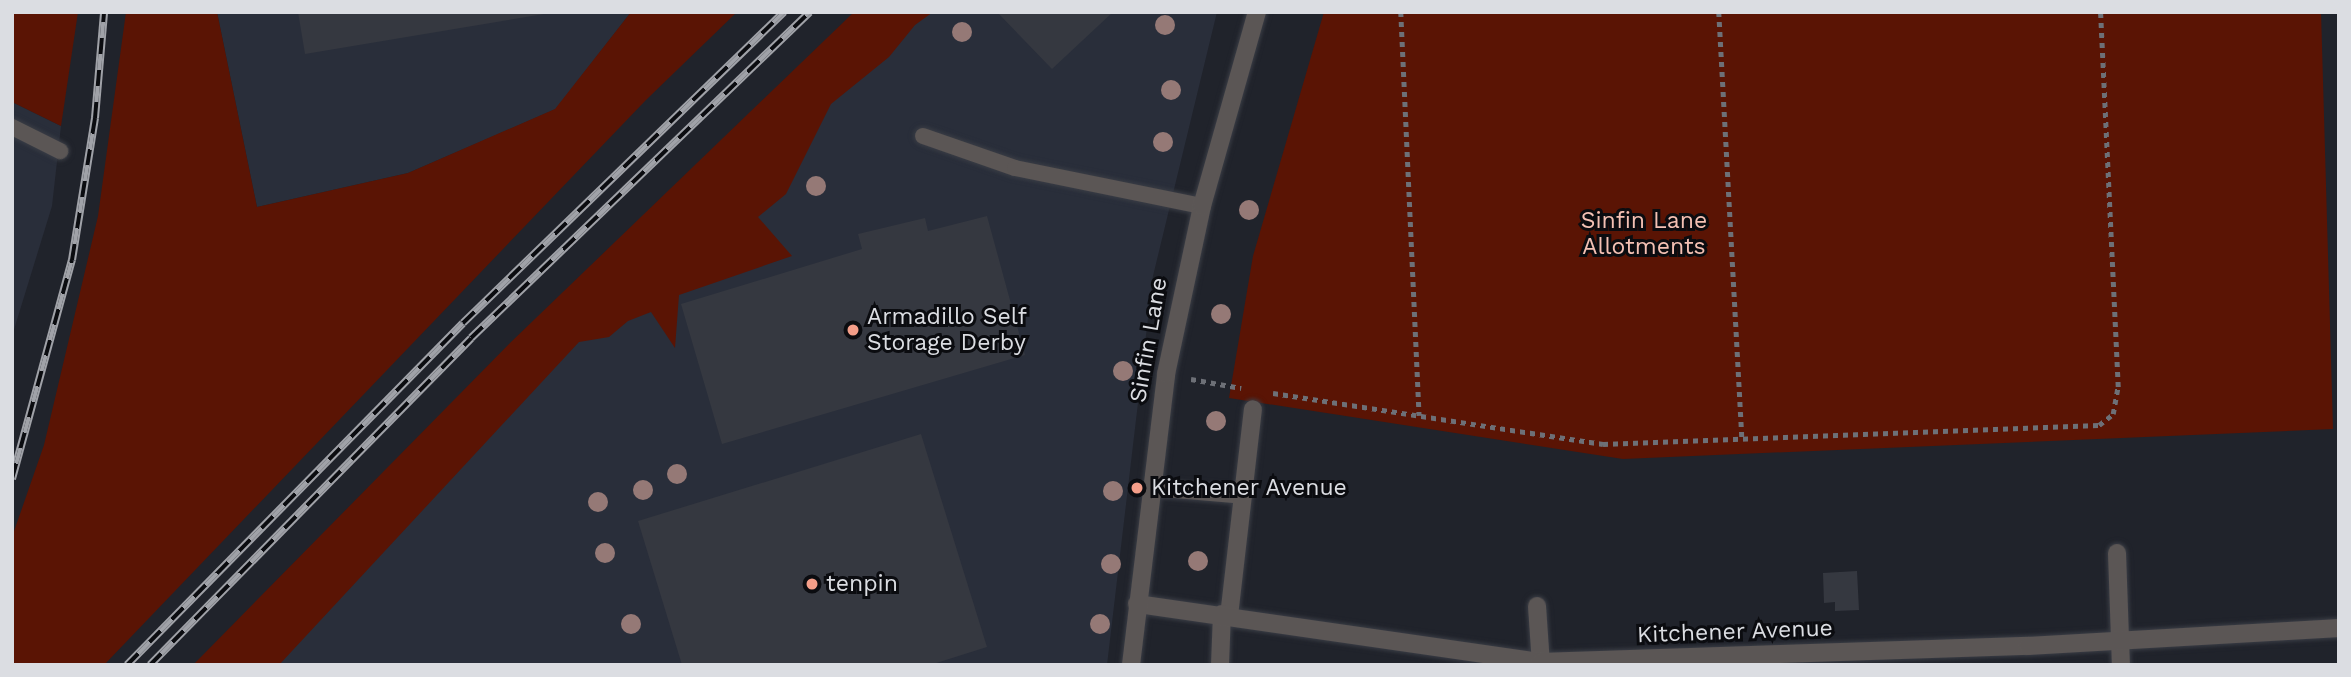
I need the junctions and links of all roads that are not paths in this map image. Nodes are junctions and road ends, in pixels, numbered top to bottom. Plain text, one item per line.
1 (1259, 12) edge
2 (12, 127) edge
3 (923, 136) dead end
4 (60, 151) dead end
5 (1202, 206) junction
6 (1253, 409) dead end
7 (1150, 488) junction
8 (1244, 496) junction
9 (2117, 553) dead end
10 (1137, 604) junction
11 (1537, 606) dead end
12 (1226, 615) junction
13 (2339, 628) edge
14 (2120, 641) junction
15 (1541, 664) edge
16 (1131, 665) edge
17 (1220, 665) edge
18 (2121, 665) edge

1 - 5 street, Sinfin Lane
2 - 4 lane
3 - 5 lane
5 - 7 street, Sinfin Lane
6 - 8 street
7 - 8 lane
7 - 10 street, Sinfin Lane
8 - 12 street
9 - 14 street
10 - 12 street, Kitchener Avenue
10 - 16 street, Sinfin Lane
11 - 15 street
12 - 15 street, Kitchener Avenue
12 - 17 street
13 - 14 street, Kitchener Avenue
14 - 15 street, Kitchener Avenue
14 - 18 street

